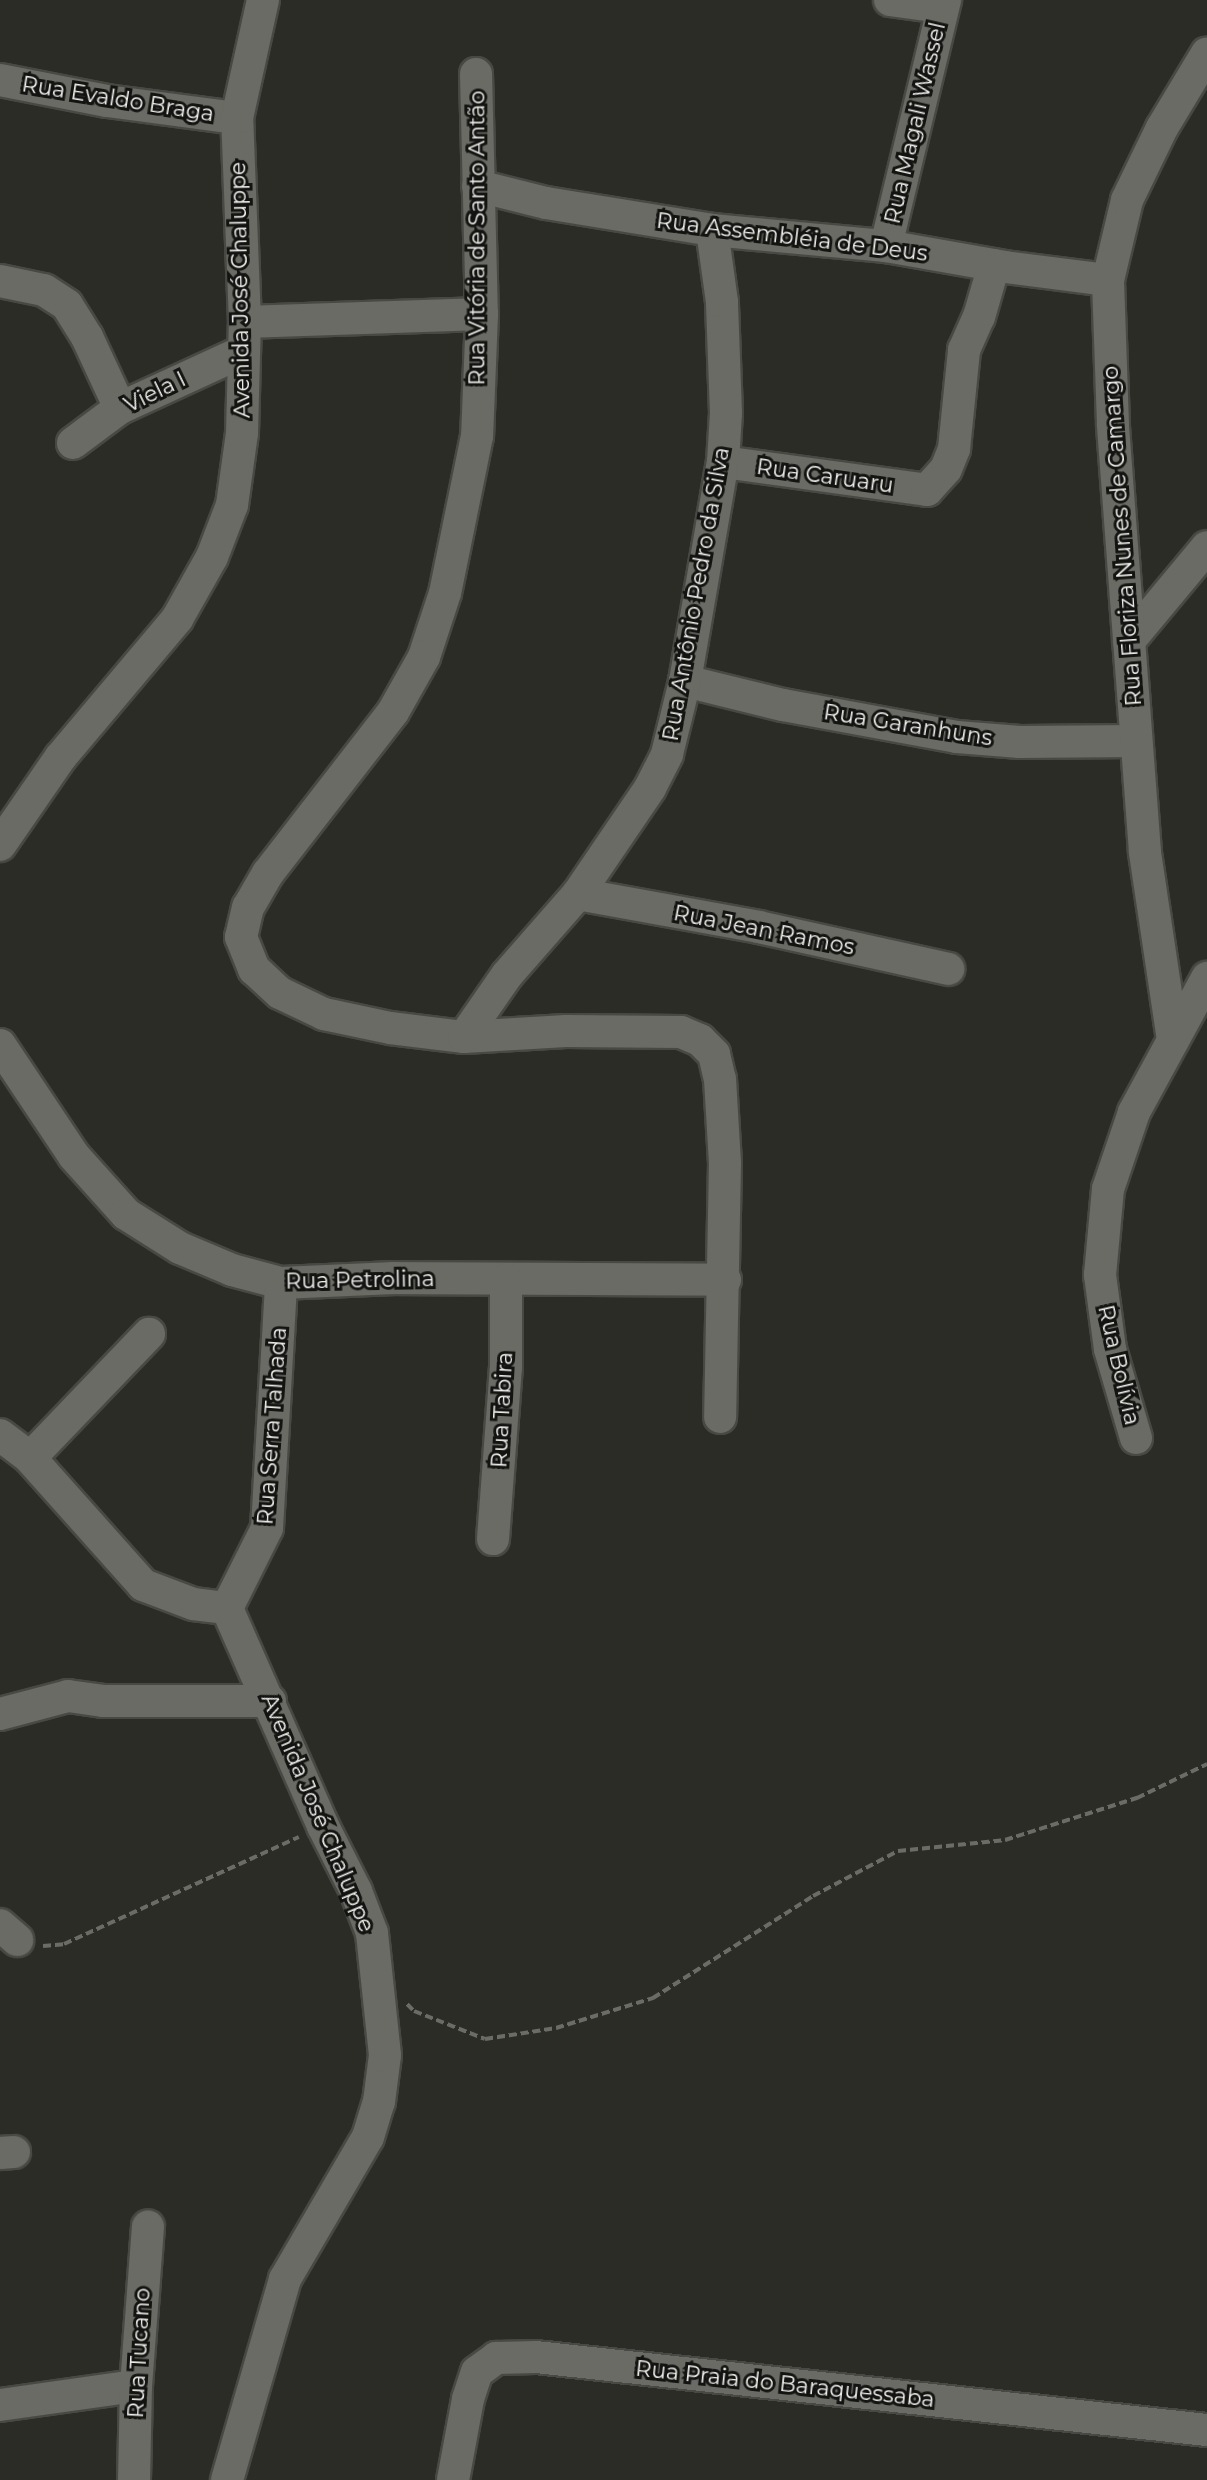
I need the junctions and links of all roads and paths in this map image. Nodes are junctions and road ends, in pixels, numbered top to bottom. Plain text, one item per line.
1 (263, 0) edge
2 (890, 0) edge
3 (944, 4) edge
4 (1207, 53) edge
5 (476, 74) dead end
6 (0, 80) edge
7 (237, 118) junction
8 (478, 186) junction
9 (712, 230) junction
10 (886, 246) junction
11 (994, 265) junction
12 (1108, 280) junction
13 (0, 281) edge
14 (482, 314) junction
15 (244, 337) junction
16 (120, 408) junction
17 (73, 443) dead end
18 (723, 462) junction
19 (1207, 547) edge
20 (1129, 641) junction
21 (685, 681) junction
22 (1135, 741) junction
23 (0, 845) edge
24 (578, 894) junction
25 (948, 969) dead end
26 (1207, 978) edge
27 (464, 1037) junction
28 (1173, 1040) junction
29 (0, 1045) edge
30 (506, 1280) junction
31 (725, 1280) junction
32 (281, 1283) junction
33 (149, 1334) dead end
34 (720, 1417) dead end
35 (0, 1435) edge
36 (1136, 1438) dead end
37 (30, 1458) junction
38 (493, 1539) dead end
39 (227, 1608) junction
40 (270, 1701) junction
41 (0, 1714) edge
42 (1207, 1764) edge
43 (323, 1826) junction
44 (8, 1932) edge
45 (378, 1973) junction
46 (148, 2226) dead end
47 (136, 2386) junction
48 (0, 2405) edge
49 (1207, 2430) edge
50 (134, 2480) edge
51 (227, 2480) edge
52 (453, 2480) edge

1 - 7 street, Avenida José Chaluppe
2 - 3 street
3 - 10 street, Rua Magali Wassel
4 - 12 street, Rua Floriza Nunes de Camargo
5 - 8 street, Rua Vitória de Santo Antão
6 - 7 street, Rua Evaldo Braga
7 - 15 street, Avenida José Chaluppe
8 - 9 street, Rua Assembléia de Deus
8 - 14 street, Rua Vitória de Santo Antão
9 - 10 street, Rua Assembléia de Deus
9 - 18 street, Rua Antônio Pedro da Silva
10 - 11 street, Rua Assembléia de Deus
11 - 12 street, Rua Assembléia de Deus
11 - 18 street, Rua Caruaru
12 - 20 street, Rua Floriza Nunes de Camargo
13 - 16 street
14 - 15 street
14 - 27 street, Rua Vitória de Santo Antão
15 - 16 street, Viela I
15 - 23 street, Avenida José Chaluppe
16 - 17 street, Viela I
18 - 21 street, Rua Antônio Pedro da Silva
19 - 20 street
20 - 22 street, Rua Floriza Nunes de Camargo
21 - 22 street, Rua Garanhuns
21 - 24 street, Rua Antônio Pedro da Silva
22 - 28 street, Rua Floriza Nunes de Camargo
24 - 25 street, Rua Jean Ramos
24 - 27 street, Rua Antônio Pedro da Silva
26 - 28 street, Rua Bolívia
27 - 31 street, Rua Vitória de Santo Antão
28 - 36 street, Rua Bolívia
29 - 32 street, Rua Petrolina
30 - 31 street, Rua Petrolina
30 - 32 street, Rua Petrolina
30 - 38 street, Rua Tabira
31 - 34 street, Rua Vitória de Santo Antão
32 - 39 street, Rua Serra Talhada
33 - 37 street
35 - 37 street
37 - 39 street
39 - 40 street, Avenida José Chaluppe
40 - 41 street
40 - 43 street, Avenida José Chaluppe
42 - 45 path
43 - 44 path
43 - 45 street, Avenida José Chaluppe
45 - 51 street, Avenida José Chaluppe
46 - 47 street, Rua Tucano
47 - 48 street
47 - 50 street, Rua Tucano
49 - 52 street, Rua Praia do Baraquessaba

